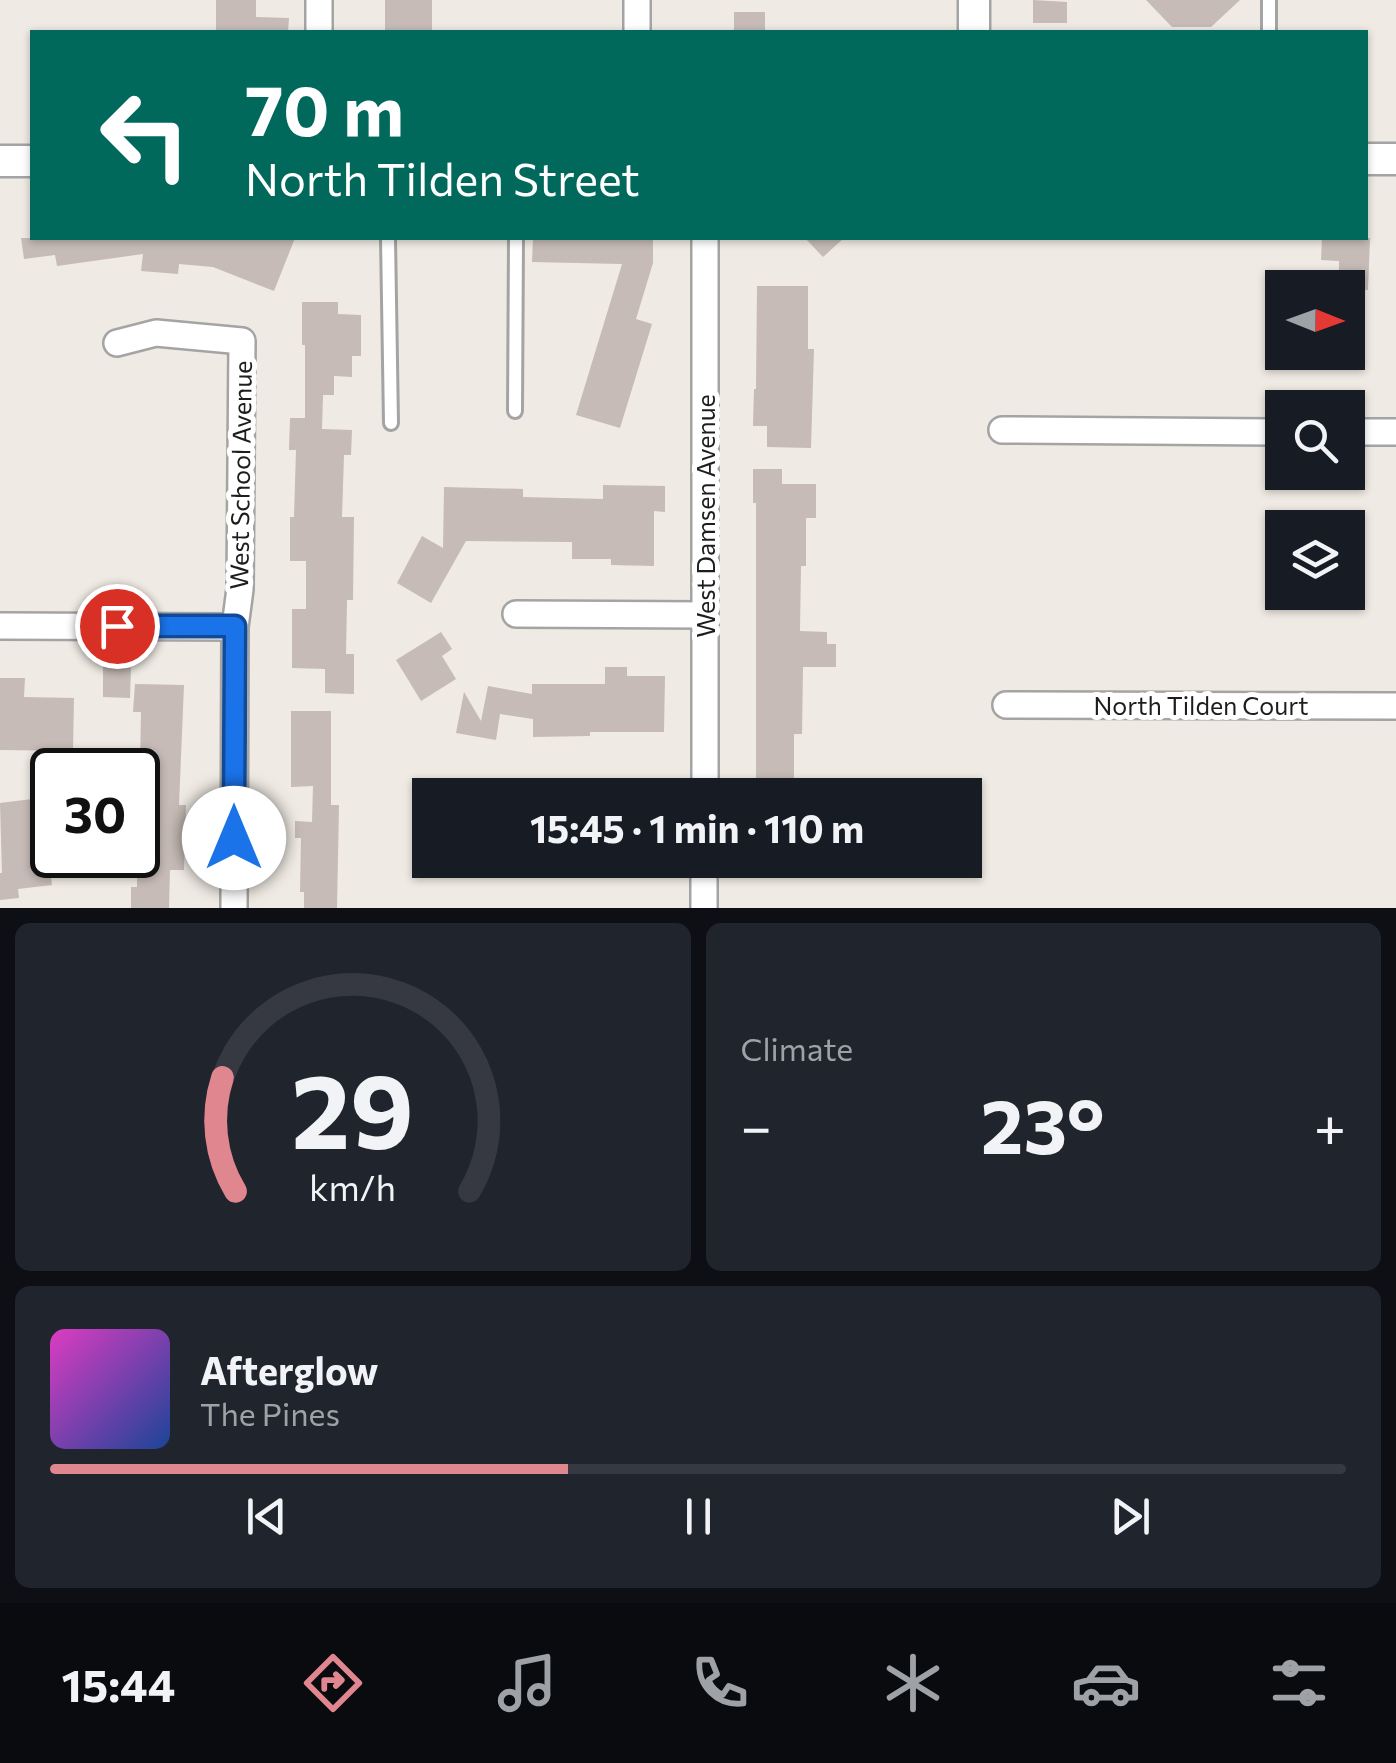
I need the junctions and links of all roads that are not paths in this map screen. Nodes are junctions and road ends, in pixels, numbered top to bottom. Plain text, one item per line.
1 (319, 0) edge
2 (638, 0) edge
3 (974, 0) edge
4 (1269, 0) edge
5 (318, 30) edge
6 (637, 30) edge
7 (974, 30) edge
8 (1269, 30) edge
9 (1368, 159) edge
10 (1396, 160) edge
11 (0, 161) edge
12 (30, 161) edge
13 (388, 240) edge
14 (516, 240) edge
15 (705, 240) edge
16 (117, 343) dead end
17 (516, 411) dead end
18 (392, 424) dead end
19 (1002, 430) dead end
20 (1265, 432) edge
21 (1365, 432) edge
22 (1396, 432) edge
23 (516, 614) dead end
24 (705, 615) junction
25 (0, 626) edge
26 (235, 626) junction
27 (1006, 705) dead end
28 (1396, 706) edge
29 (704, 778) edge
30 (704, 878) edge
31 (234, 908) edge
32 (704, 908) edge

1 - 5 street
2 - 6 street
3 - 7 street
4 - 8 lane
9 - 10 street
11 - 12 street
13 - 18 lane
14 - 17 lane
15 - 24 street, West Damsen Avenue
16 - 26 street, West School Avenue
19 - 20 street
21 - 22 street
23 - 24 street
24 - 29 street, West Damsen Avenue
25 - 26 street
26 - 31 street, West School Avenue
27 - 28 street, North Tilden Court
30 - 32 street

